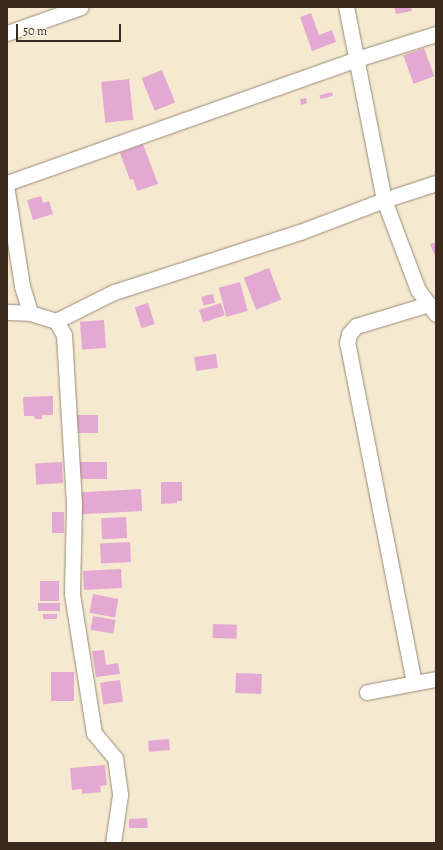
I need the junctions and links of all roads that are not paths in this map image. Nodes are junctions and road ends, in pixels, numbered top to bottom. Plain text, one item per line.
1 (81, 7) edge
2 (346, 7) edge
3 (7, 33) edge
4 (436, 34) edge
5 (357, 59) junction
6 (7, 183) edge
7 (436, 183) edge
8 (7, 191) edge
9 (384, 200) junction
10 (432, 309) edge
11 (7, 312) edge
12 (30, 312) junction
13 (56, 321) junction
14 (436, 679) edge
15 (414, 683) junction
16 (367, 692) dead end
17 (113, 843) edge

1 - 3 street
2 - 5 street
4 - 5 street
5 - 6 street
5 - 9 street
7 - 9 street
8 - 12 street
9 - 10 street
9 - 13 street
10 - 15 street
11 - 12 street
12 - 13 street
13 - 17 street
14 - 15 street
15 - 16 street

